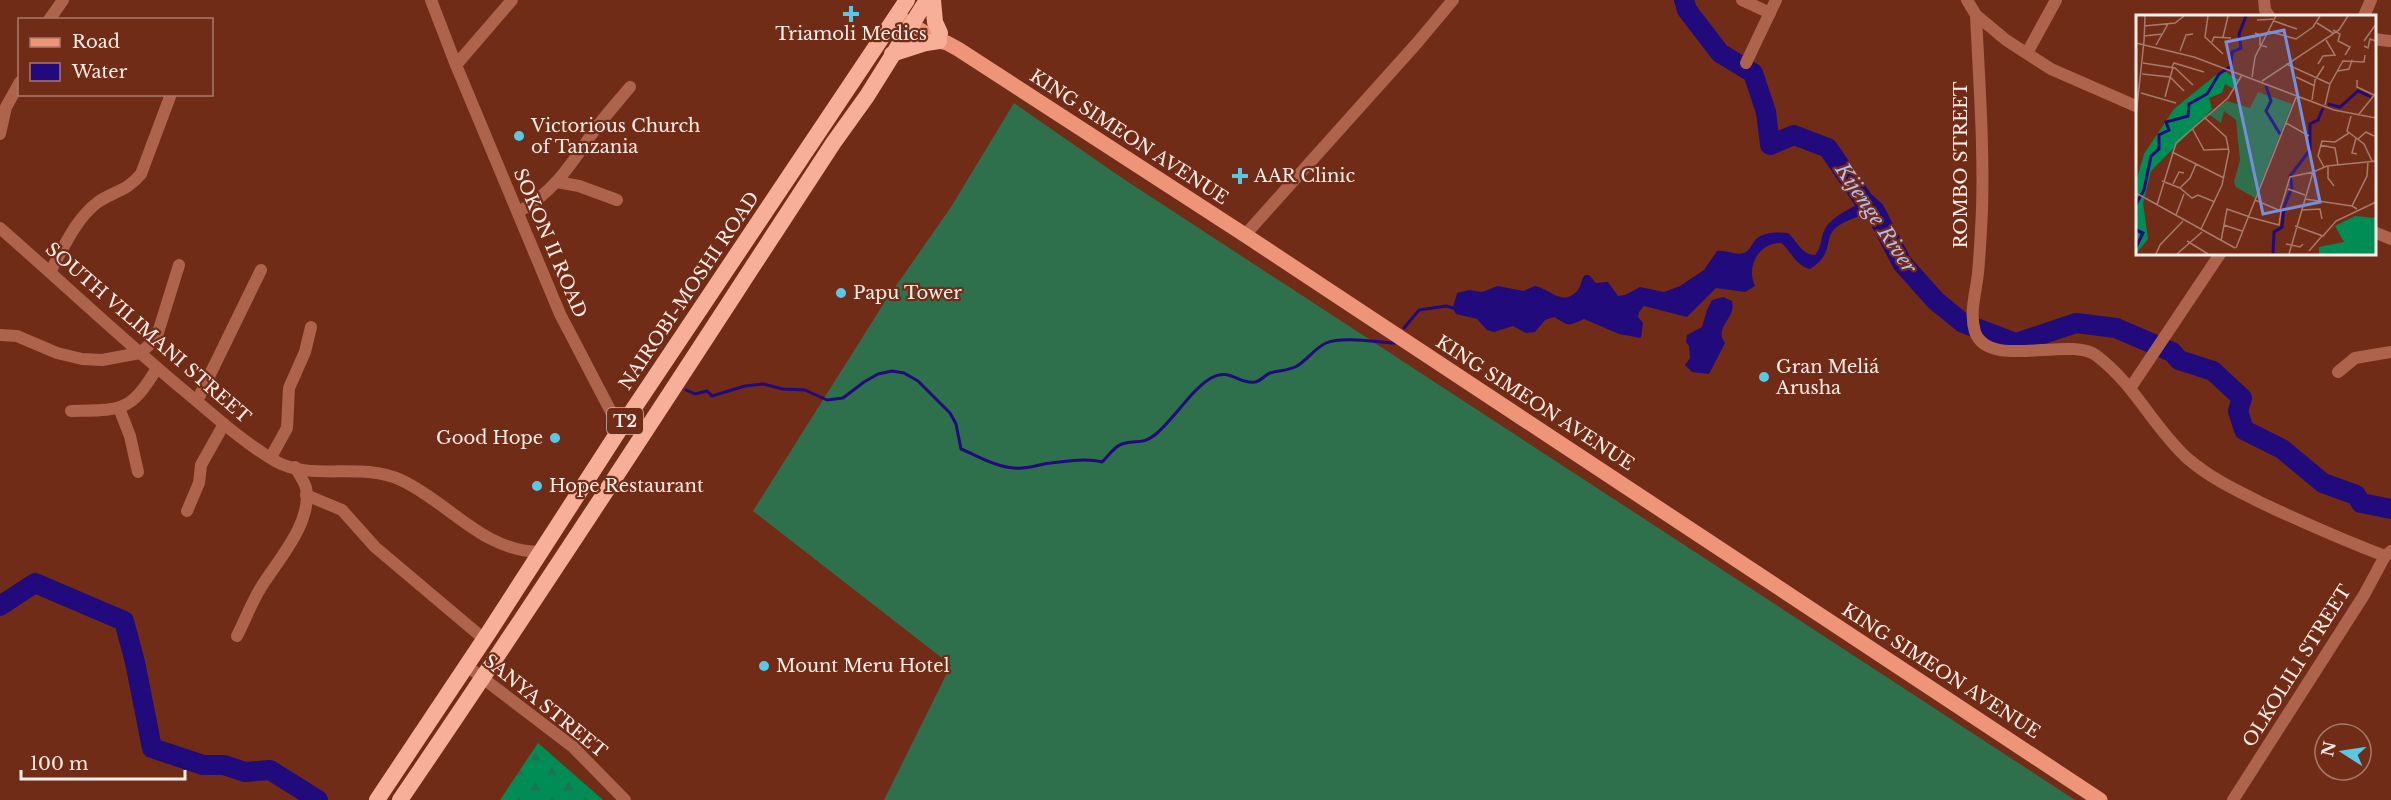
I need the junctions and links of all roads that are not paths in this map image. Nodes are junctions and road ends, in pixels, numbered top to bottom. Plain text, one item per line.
1 (63, 0) edge
2 (431, 0) edge
3 (512, 0) edge
4 (927, 0) edge
5 (933, 0) edge
6 (1453, 0) edge
7 (1742, 0) edge
8 (1776, 0) edge
9 (1967, 0) edge
10 (2056, 0) edge
11 (2264, 0) edge
12 (2371, 0) edge
13 (907, 12) edge
14 (1770, 13) junction
15 (1976, 15) junction
16 (2268, 15) edge
17 (2364, 15) edge
18 (50, 18) edge
19 (942, 39) junction
20 (2376, 39) edge
21 (2389, 41) dead end
22 (2027, 53) junction
23 (892, 54) junction
24 (1746, 63) dead end
25 (456, 65) junction
26 (18, 85) edge
27 (630, 87) dead end
28 (170, 96) edge
29 (2136, 106) edge
30 (0, 134) edge
31 (556, 182) junction
32 (617, 200) dead end
33 (518, 212) junction
34 (0, 228) edge
35 (2376, 233) edge
36 (1245, 235) junction
37 (2391, 240) edge
38 (2219, 255) edge
39 (178, 265) dead end
40 (261, 270) dead end
41 (50, 272) junction
42 (311, 327) dead end
43 (0, 335) edge
44 (2391, 352) edge
45 (140, 354) junction
46 (158, 368) junction
47 (2338, 372) dead end
48 (2131, 387) junction
49 (198, 401) junction
50 (119, 408) junction
51 (71, 411) dead end
52 (224, 424) junction
53 (620, 429) junction
54 (271, 457) junction
55 (295, 467) junction
56 (138, 472) dead end
57 (306, 495) junction
58 (187, 512) dead end
59 (540, 552) junction
60 (2388, 554) edge
61 (237, 636) dead end
62 (484, 639) junction
63 (467, 666) junction
64 (482, 679) junction
65 (377, 800) edge
66 (400, 800) edge
67 (625, 800) edge
68 (2100, 800) edge
69 (2233, 800) edge

1 - 18 street
2 - 25 street, SOKON II ROAD
3 - 25 street
4 - 13 highway, T2
5 - 19 highway
6 - 36 street
7 - 14 street
8 - 14 street
9 - 15 street
10 - 22 street
11 - 16 street
12 - 17 street
13 - 19 main road, KING SIMEON AVENUE
13 - 23 highway, T2
13 - 53 highway, NAIROBI-MOSHI ROAD / T2
14 - 24 street
15 - 22 street
15 - 48 street, ROMBO STREET
19 - 23 highway
19 - 36 main road, KING SIMEON AVENUE
20 - 21 street
22 - 29 street
23 - 64 highway, T2
25 - 33 street, SOKON II ROAD
26 - 30 street
27 - 31 street
28 - 41 street
31 - 32 street
31 - 33 street
33 - 53 street, SOKON II ROAD
34 - 41 street, SOUTH VILIMANI STREET
35 - 37 street
36 - 68 main road, KING SIMEON AVENUE
38 - 48 street
39 - 45 street
40 - 49 street
41 - 45 street, SOUTH VILIMANI STREET
42 - 54 street
43 - 45 street
44 - 47 street
45 - 46 street, SOUTH VILIMANI STREET
46 - 49 street, SOUTH VILIMANI STREET
46 - 50 street
48 - 60 street
49 - 52 street, SOUTH VILIMANI STREET
50 - 51 street
50 - 56 street
52 - 54 street, SOUTH VILIMANI STREET
52 - 58 street
53 - 59 highway, NAIROBI-MOSHI ROAD / T2
54 - 55 street, SOUTH VILIMANI STREET
55 - 57 street
55 - 59 street, SOUTH VILIMANI STREET
57 - 61 street
57 - 62 street
59 - 62 highway, NAIROBI-MOSHI ROAD / T2
60 - 69 street, OLKOLILI STREET
62 - 63 highway, NAIROBI-MOSHI ROAD / T2
63 - 64 street, SANYA STREET
63 - 65 highway, NAIROBI-MOSHI ROAD / T2
64 - 66 highway, T2
64 - 67 street, SANYA STREET

